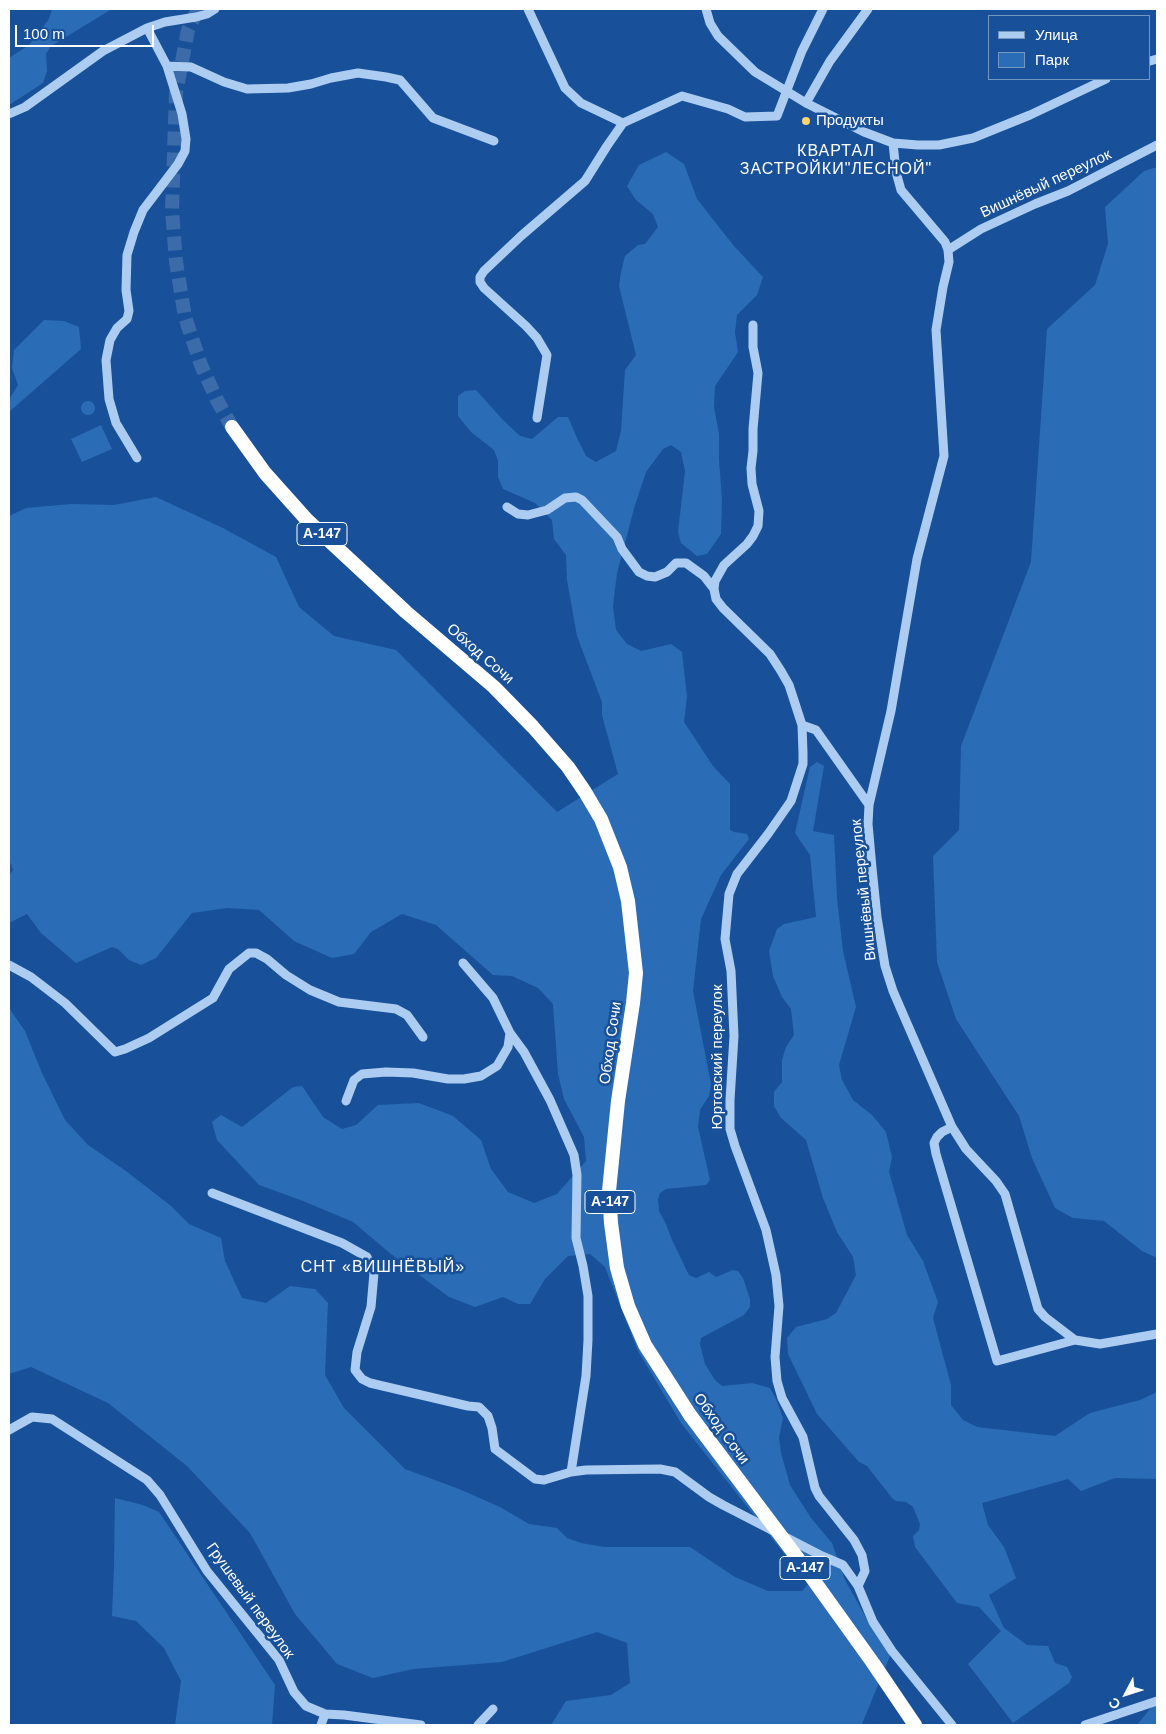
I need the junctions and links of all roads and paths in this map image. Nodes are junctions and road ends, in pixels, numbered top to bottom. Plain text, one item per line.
1 (215, 9) edge
2 (528, 9) edge
3 (706, 9) edge
4 (823, 9) edge
5 (868, 9) edge
6 (147, 28) junction
7 (167, 66) junction
8 (1104, 80) edge
9 (786, 93) junction
10 (806, 103) junction
11 (9, 114) edge
12 (623, 123) junction
13 (494, 141) dead end
14 (893, 143) junction
15 (1157, 145) edge
16 (948, 250) junction
17 (753, 325) dead end
18 (537, 418) dead end
19 (232, 427) tunnel mouth
20 (137, 458) dead end
21 (507, 507) dead end
22 (714, 589) junction
23 (802, 725) junction
24 (869, 805) junction
25 (463, 963) dead end
26 (9, 965) edge
27 (510, 1033) junction
28 (423, 1037) dead end
29 (346, 1101) dead end
30 (952, 1128) junction
31 (212, 1193) dead end
32 (1157, 1334) edge
33 (1075, 1340) junction
34 (9, 1430) edge
35 (571, 1472) junction
36 (858, 1586) junction
37 (1157, 1700) edge
38 (493, 1709) dead end
39 (325, 1714) junction
40 (1108, 1722) edge
41 (321, 1725) edge
42 (422, 1725) edge
43 (478, 1725) edge
44 (915, 1725) edge
45 (952, 1725) edge
46 (1085, 1725) edge

1 - 6 street
2 - 12 street
3 - 9 street
4 - 9 street
5 - 10 street
6 - 7 street
6 - 11 street
7 - 13 street
7 - 20 street
8 - 14 street
9 - 10 street
9 - 12 street
10 - 14 street
12 - 18 street
14 - 16 street
15 - 16 street, Вишнёвый переулок
16 - 24 street, Вишнёвый переулок
17 - 22 street
19 - 44 highway, Обход Сочи / А-147, bridge
21 - 22 street, Юртовский переулок
22 - 23 street, Юртовский переулок
23 - 24 street
23 - 36 street, Юртовский переулок
24 - 30 street, Вишнёвый переулок
25 - 27 street
26 - 28 street
27 - 29 street
27 - 35 street
30 - 33 street, Вишнёвый переулок
30 - 33 street
31 - 35 street
32 - 33 street, Вишнёвый переулок
34 - 39 street, Грушевый переулок
35 - 36 street
36 - 45 street
37 - 40 street
38 - 43 street
39 - 41 street
39 - 42 street, Грушевый переулок
40 - 46 street

